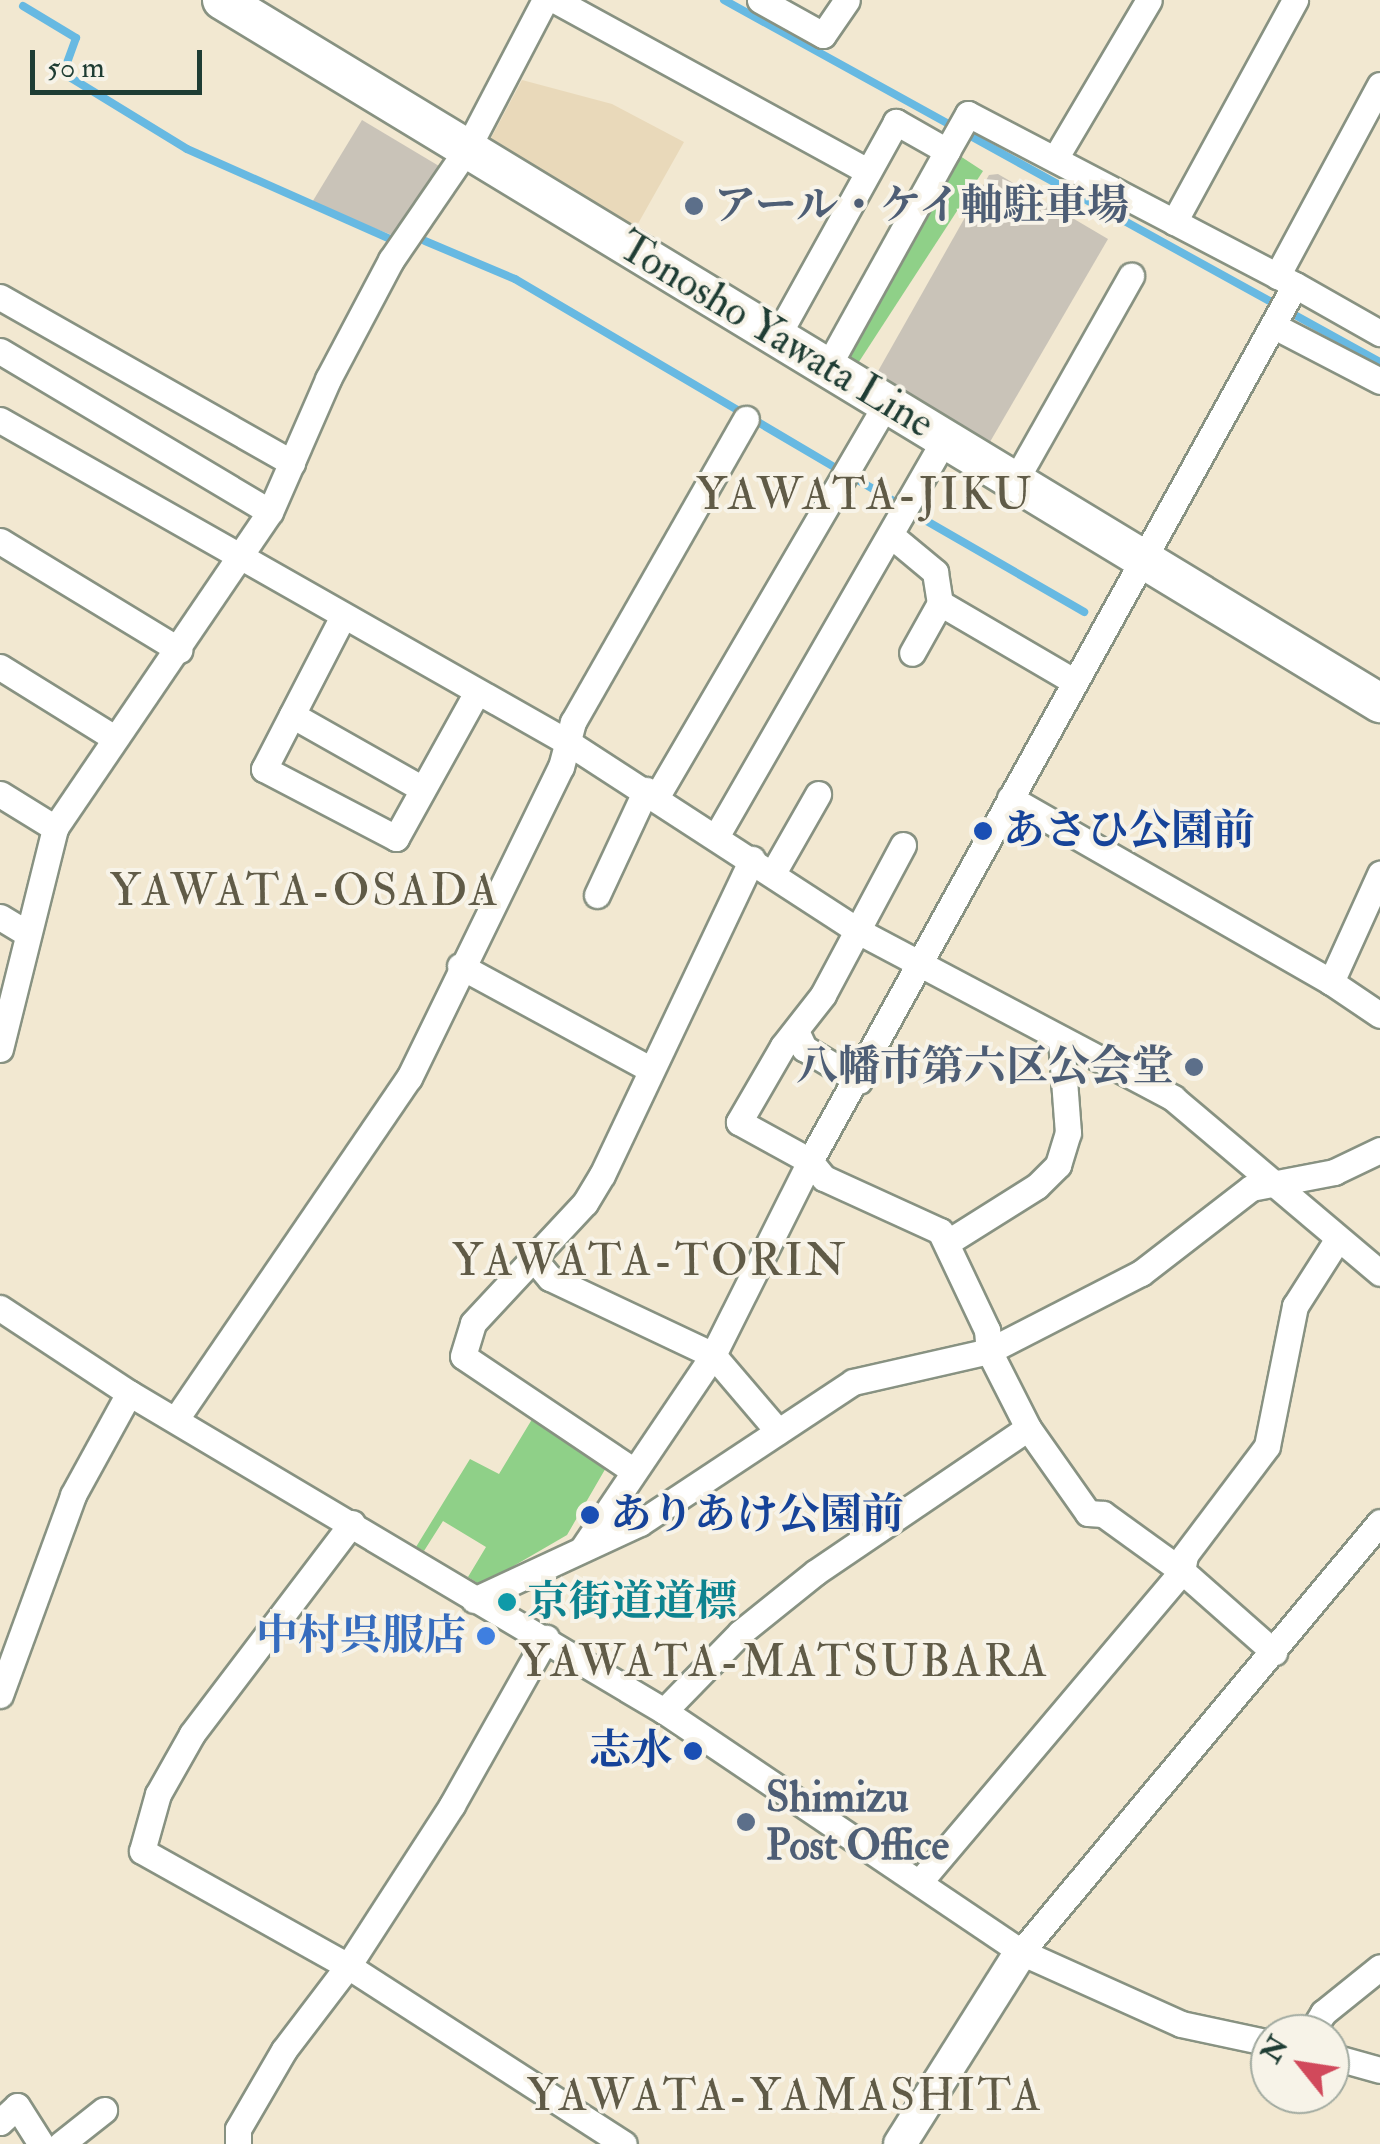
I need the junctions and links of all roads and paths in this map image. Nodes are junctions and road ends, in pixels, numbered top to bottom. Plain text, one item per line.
1 (222, 0) edge
2 (545, 0) edge
3 (555, 0) edge
4 (760, 0) edge
5 (846, 0) edge
6 (1149, 0) edge
7 (1295, 0) edge
8 (1380, 85) edge
9 (954, 138) junction
10 (467, 149) junction
11 (1056, 157) junction
12 (865, 170) junction
13 (1174, 222) junction
14 (1131, 276) dead end
15 (0, 297) edge
16 (1283, 301) junction
17 (1380, 332) edge
18 (778, 335) junction
19 (0, 350) edge
20 (828, 366) junction
21 (1380, 381) edge
22 (887, 402) junction
23 (746, 419) dead end
24 (0, 420) edge
25 (945, 438) junction
26 (292, 463) junction
27 (1014, 481) junction
28 (270, 512) junction
29 (892, 537) junction
30 (0, 541) edge
31 (238, 560) junction
32 (1145, 561) junction
33 (940, 603) junction
34 (342, 618) junction
35 (178, 650) junction
36 (912, 653) dead end
37 (0, 667) edge
38 (1075, 682) junction
39 (477, 692) junction
40 (1380, 703) edge
41 (292, 715) junction
42 (114, 737) junction
43 (570, 742) junction
44 (422, 790) junction
45 (651, 793) junction
46 (0, 794) edge
47 (818, 794) dead end
48 (1010, 798) junction
49 (55, 828) junction
50 (717, 835) junction
51 (903, 846) dead end
52 (762, 866) junction
53 (1380, 874) edge
54 (597, 895) dead end
55 (1374, 910) edge
56 (0, 917) edge
57 (858, 931) junction
58 (25, 932) junction
59 (460, 966) junction
60 (921, 967) junction
61 (1331, 982) junction
62 (1380, 1015) edge
63 (797, 1033) junction
64 (1061, 1039) junction
65 (0, 1049) edge
66 (648, 1068) junction
67 (859, 1080) junction
68 (1380, 1150) edge
69 (810, 1161) junction
70 (1274, 1180) junction
71 (1338, 1240) junction
72 (948, 1242) junction
73 (533, 1258) junction
74 (1380, 1273) edge
75 (0, 1308) edge
76 (988, 1351) junction
77 (713, 1355) junction
78 (129, 1393) junction
79 (176, 1419) junction
80 (1028, 1428) junction
81 (778, 1431) junction
82 (631, 1469) junction
83 (1380, 1522) edge
84 (352, 1524) junction
85 (583, 1548) junction
86 (1182, 1571) junction
87 (474, 1600) junction
88 (546, 1638) junction
89 (1274, 1652) junction
90 (0, 1695) edge
91 (664, 1712) junction
92 (922, 1879) junction
93 (1021, 1952) junction
94 (348, 1966) junction
95 (1380, 1968) edge
96 (1322, 2014) edge
97 (1250, 2039) edge
98 (1350, 2062) edge
99 (1380, 2070) edge
100 (104, 2110) dead end
101 (0, 2122) edge
102 (41, 2144) edge
103 (61, 2144) edge
104 (238, 2144) edge
105 (624, 2144) edge
106 (900, 2144) edge

1 - 10 main road, Tonosho Yawata Line
2 - 10 street
3 - 12 street
4 - 5 street
6 - 11 street
7 - 13 street
8 - 16 street
9 - 11 street
9 - 12 street
9 - 20 street
10 - 18 main road, Tonosho Yawata Line
10 - 26 street
11 - 13 street
12 - 18 street
13 - 16 street
14 - 27 street
15 - 26 street
16 - 17 street
16 - 21 street
16 - 32 street
18 - 20 main road, Tonosho Yawata Line
19 - 28 street
20 - 22 main road, Tonosho Yawata Line
22 - 25 main road, Tonosho Yawata Line
22 - 45 street
23 - 43 street
24 - 31 street
25 - 27 main road, Tonosho Yawata Line
25 - 29 street
26 - 28 street
27 - 32 main road, Tonosho Yawata Line
28 - 31 street
29 - 33 street
29 - 50 street
30 - 35 street
31 - 34 street
31 - 35 street
32 - 38 street
32 - 40 main road, Tonosho Yawata Line
33 - 36 street
33 - 38 street
34 - 39 street
34 - 41 street
35 - 42 street
37 - 42 street
38 - 48 street
39 - 43 street
39 - 44 street
41 - 44 street
41 - 44 street
42 - 49 street
43 - 45 street
43 - 59 street
45 - 50 street
45 - 54 street
46 - 49 street
47 - 52 street
48 - 60 street
48 - 61 street
49 - 58 street
50 - 52 street
51 - 57 street
52 - 57 street
52 - 66 street
53 - 55 street
55 - 61 street
56 - 58 street
57 - 60 street
57 - 63 street
58 - 65 street
59 - 66 street
59 - 79 street
60 - 64 street
60 - 67 street
61 - 62 street
63 - 67 street
63 - 69 street
64 - 70 street
64 - 72 street
66 - 73 street
67 - 69 street
68 - 70 street
69 - 72 street
69 - 77 street
70 - 71 street
70 - 76 street
71 - 74 street
71 - 86 street
72 - 76 street
73 - 77 street
73 - 82 street
75 - 78 street
76 - 80 street
76 - 81 street
77 - 81 street
77 - 82 street
78 - 79 street
78 - 90 street
79 - 84 street
80 - 86 street
80 - 91 street
81 - 85 street
82 - 85 street
83 - 89 street
84 - 87 street
84 - 94 street
85 - 87 street
86 - 89 street
86 - 92 street
87 - 88 street
88 - 91 street
88 - 94 street
89 - 93 street
91 - 92 street
92 - 93 street
93 - 97 street
93 - 106 street
94 - 104 street
94 - 105 street
95 - 96 street
98 - 99 street
100 - 103 street
101 - 102 street

